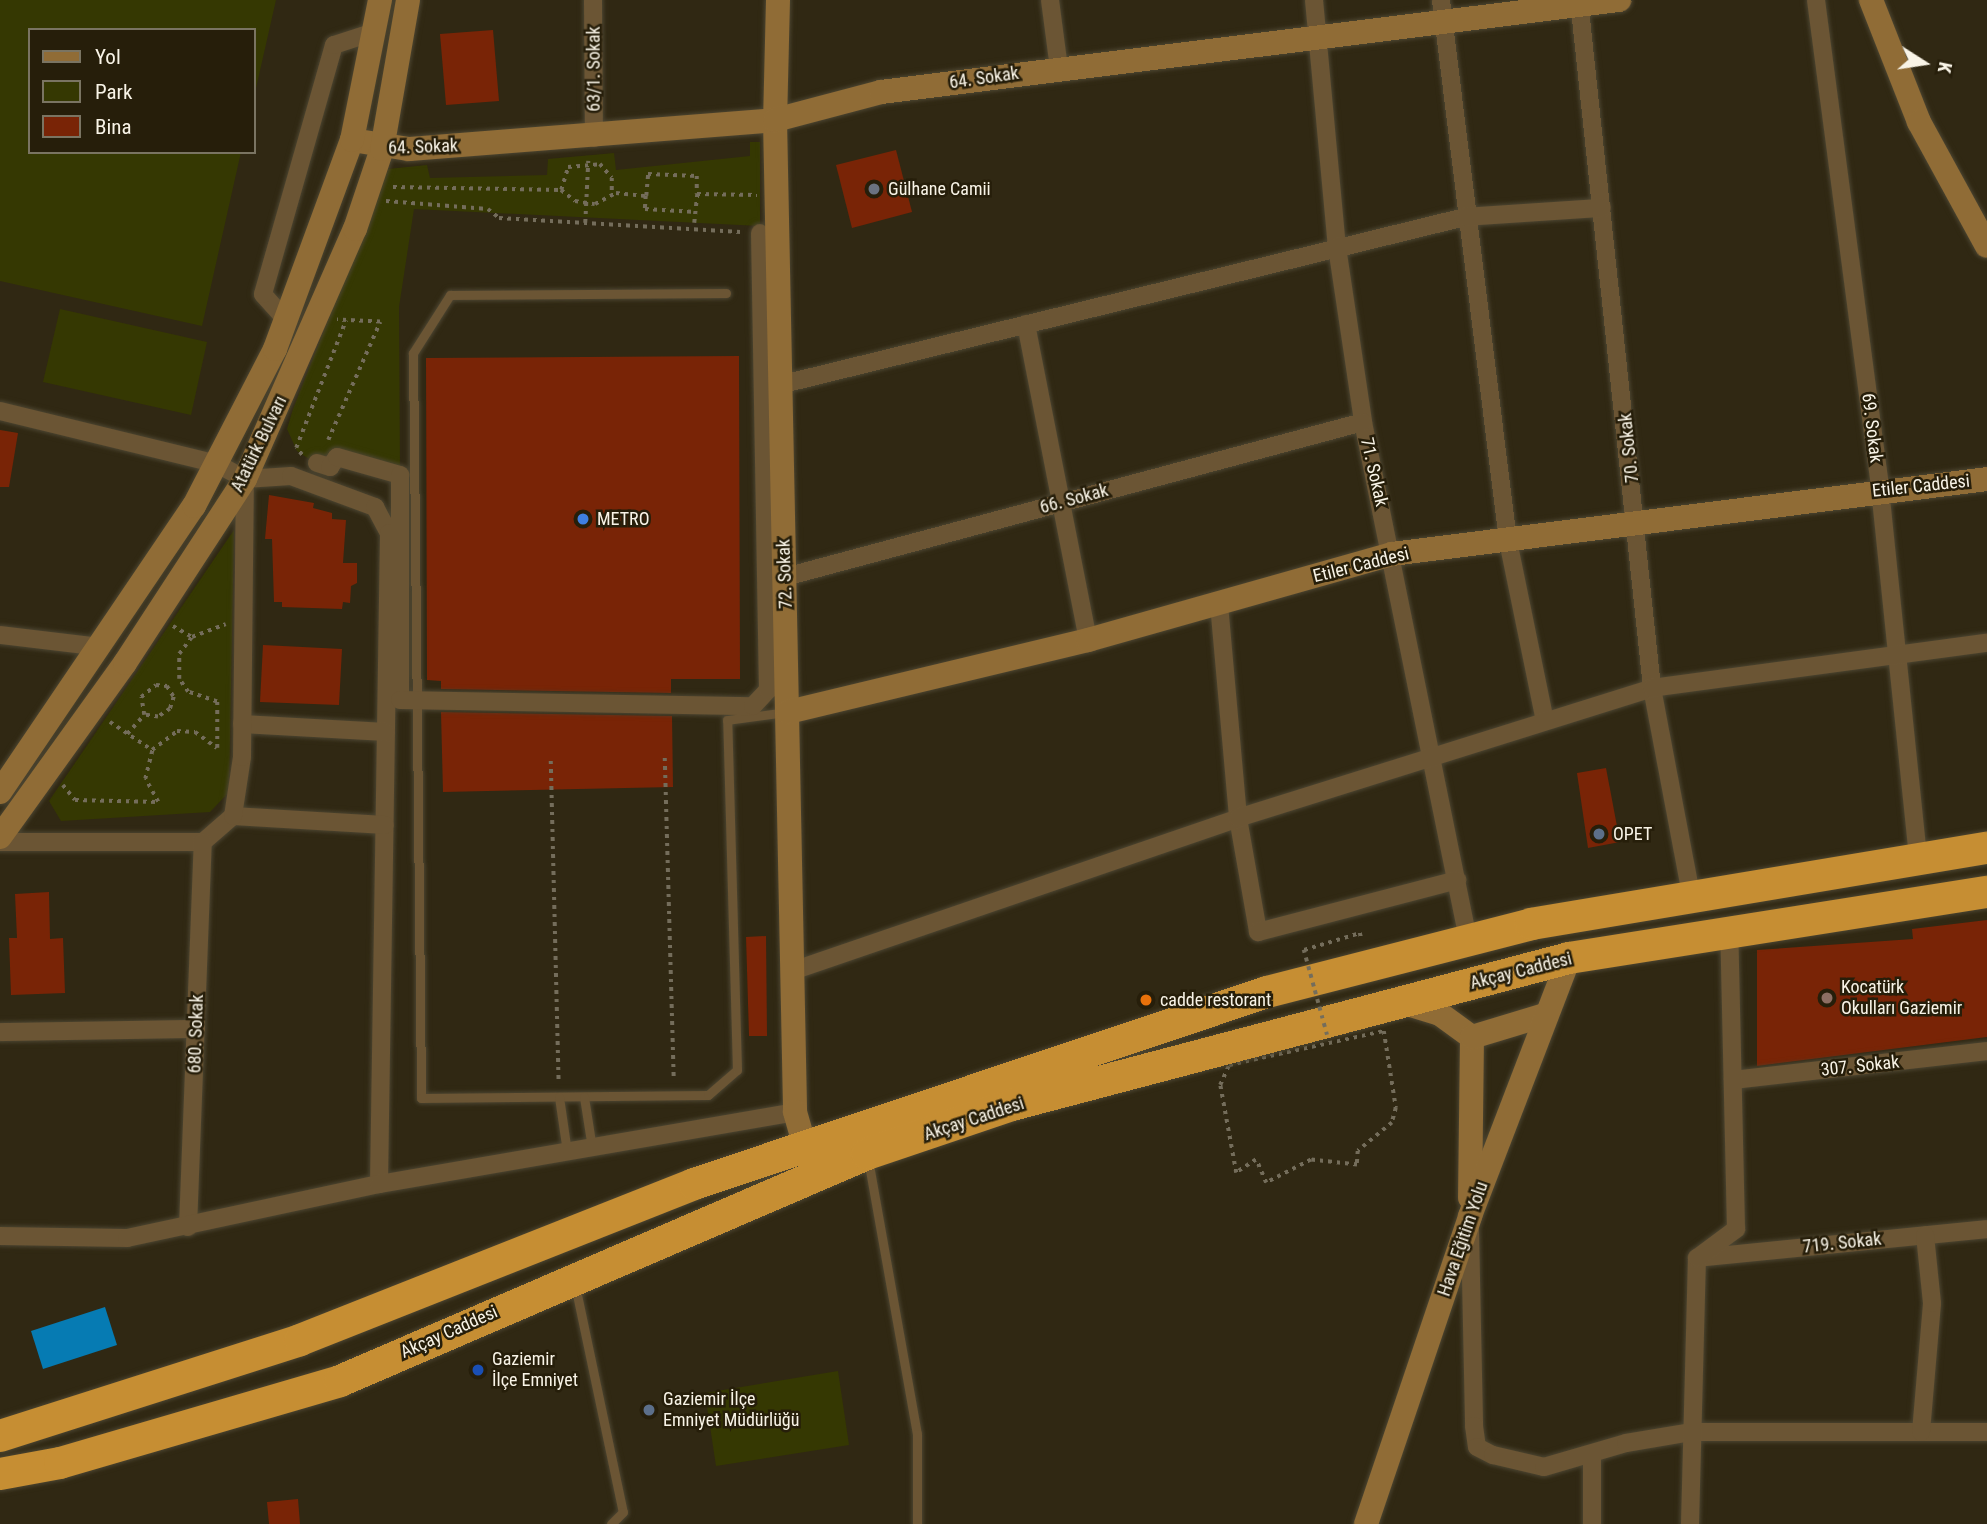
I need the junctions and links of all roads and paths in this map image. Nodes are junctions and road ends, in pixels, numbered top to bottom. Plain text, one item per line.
1 (380, 0) edge
2 (408, 0) edge
3 (593, 0) edge
4 (778, 0) edge
5 (1050, 0) edge
6 (1314, 0) edge
7 (1619, 0) edge
8 (1816, 0) edge
9 (1871, 0) edge
10 (1579, 2) edge
11 (1442, 9) edge
12 (374, 32) junction
13 (1318, 35) junction
14 (1059, 68) junction
15 (775, 120) junction
16 (591, 138) junction
17 (352, 140) junction
18 (382, 149) junction
19 (588, 163) junction
20 (561, 190) junction
21 (367, 193) junction
22 (697, 194) junction
23 (612, 195) junction
24 (646, 197) junction
25 (586, 204) junction
26 (1602, 208) junction
27 (696, 212) junction
28 (1465, 217) junction
29 (585, 223) junction
30 (694, 223) dead end
31 (760, 233) junction
32 (1987, 246) edge
33 (1337, 247) junction
34 (726, 293) dead end
35 (328, 319) dead end
36 (346, 320) junction
37 (287, 321) junction
38 (1026, 324) junction
39 (779, 385) junction
40 (0, 411) edge
41 (1363, 422) junction
42 (296, 448) dead end
43 (317, 463) joint
44 (217, 464) junction
45 (245, 479) junction
46 (1987, 480) edge
47 (1880, 489) junction
48 (1061, 502) junction
49 (1638, 525) junction
50 (1508, 541) junction
51 (1392, 554) junction
52 (785, 577) junction
53 (1219, 604) junction
54 (235, 621) dead end
55 (171, 626) dead end
56 (0, 635) edge
57 (192, 637) junction
58 (1088, 640) junction
59 (1987, 643) edge
60 (101, 646) junction
61 (1898, 659) junction
62 (1652, 688) junction
63 (135, 692) dead end
64 (141, 697) junction
65 (414, 700) junction
66 (788, 712) junction
67 (144, 716) junction
68 (1544, 718) junction
69 (106, 719) dead end
70 (242, 724) junction
71 (386, 732) junction
72 (127, 734) junction
73 (152, 750) junction
74 (1432, 755) junction
75 (665, 758) dead end
76 (551, 761) dead end
77 (61, 783) dead end
78 (0, 792) edge
79 (233, 816) junction
80 (1238, 818) junction
81 (385, 825) junction
82 (0, 840) edge
83 (203, 842) junction
84 (1987, 848) edge
85 (1918, 858) junction
86 (1457, 880) junction
87 (1987, 892) edge
88 (1692, 895) junction
89 (1730, 930) junction
90 (1343, 939) dead end
91 (1468, 939) junction
92 (1569, 958) junction
93 (795, 970) junction
94 (1401, 1002) junction
95 (1545, 1014) junction
96 (196, 1029) junction
97 (0, 1032) edge
98 (1472, 1037) junction
99 (1328, 1038) dead end
100 (1987, 1051) edge
101 (1733, 1080) junction
102 (674, 1096) junction
103 (559, 1097) junction
104 (584, 1097) junction
105 (795, 1112) junction
106 (805, 1146) junction
107 (592, 1148) junction
108 (567, 1152) junction
109 (867, 1154) junction
110 (1236, 1172) joint
111 (379, 1184) junction
112 (1470, 1216) junction
113 (188, 1227) junction
114 (1987, 1229) edge
115 (1925, 1235) junction
116 (0, 1236) edge
117 (1696, 1258) junction
118 (573, 1277) junction
119 (1692, 1432) junction
120 (1921, 1432) junction
121 (1987, 1432) edge
122 (0, 1436) edge
123 (1592, 1454) junction
124 (0, 1474) edge
125 (611, 1524) edge
126 (917, 1524) edge
127 (1366, 1524) edge
128 (1592, 1524) edge
129 (1690, 1524) edge

1 - 12 street, Atatürk Bulvarı
2 - 18 street, Atatürk Bulvarı
3 - 16 street, 63/1. Sokak
4 - 15 street, 72. Sokak
5 - 14 street
6 - 13 street, 71. Sokak
7 - 10 street, 64. Sokak
8 - 47 street, 69. Sokak
9 - 32 street
10 - 11 street, 64. Sokak
10 - 26 street, 70. Sokak
11 - 13 street, 64. Sokak
11 - 28 street
12 - 17 street, Atatürk Bulvarı
12 - 37 street
13 - 14 street, 64. Sokak
13 - 33 street, 71. Sokak
14 - 15 street, 64. Sokak
15 - 16 street, 64. Sokak
15 - 39 street, 72. Sokak
16 - 18 street, 64. Sokak
16 - 19 path
17 - 18 street, 64. Sokak
17 - 37 street, Atatürk Bulvarı
18 - 21 street, Atatürk Bulvarı
19 - 20 path
19 - 23 path
19 - 25 path
20 - 21 path
20 - 25 path
21 - 29 path
21 - 45 street, Atatürk Bulvarı
22 - 24 path
22 - 27 path
22 - 31 path
23 - 24 path
23 - 25 path
24 - 27 path
25 - 29 path
26 - 28 street
26 - 49 street, 70. Sokak
27 - 30 path
28 - 33 street
28 - 50 street
29 - 31 path
31 - 65 street
33 - 38 street
33 - 41 street, 71. Sokak
34 - 65 lane
35 - 36 path
36 - 42 path
36 - 43 path
37 - 44 street, Atatürk Bulvarı
38 - 39 street
38 - 48 street
39 - 52 street, 72. Sokak
40 - 44 street
41 - 48 street, 66. Sokak
41 - 51 street, 71. Sokak
43 - 65 street
44 - 45 street
44 - 60 street, Atatürk Bulvarı
45 - 70 street
45 - 71 street
45 - 82 street, Atatürk Bulvarı
46 - 47 street, Etiler Caddesi
47 - 49 street, Etiler Caddesi
47 - 61 street, 69. Sokak
48 - 52 street, 66. Sokak
48 - 58 street
49 - 50 street, Etiler Caddesi
49 - 62 street, 70. Sokak
50 - 51 street, Etiler Caddesi
50 - 68 street
51 - 53 street, Etiler Caddesi
51 - 74 street, 71. Sokak
52 - 66 street, 72. Sokak
53 - 58 street, Etiler Caddesi
53 - 80 street
54 - 57 path
55 - 57 path
56 - 60 street
57 - 73 path
58 - 66 street, Etiler Caddesi
59 - 61 street
60 - 78 street, Atatürk Bulvarı
61 - 62 street
61 - 85 street, 69. Sokak
62 - 68 street
62 - 88 street, 70. Sokak
63 - 64 path
64 - 67 path
64 - 67 path
65 - 103 lane
66 - 93 street, 72. Sokak
66 - 102 lane
67 - 72 path
68 - 74 street
69 - 72 path
70 - 71 street
70 - 79 street
71 - 81 street
72 - 73 path
73 - 77 path
74 - 80 street
74 - 86 street, 71. Sokak
75 - 102 path
76 - 103 path
79 - 81 street
79 - 83 street
80 - 86 street
80 - 93 street
81 - 111 street
82 - 83 street
83 - 96 street, 680. Sokak
84 - 85 highway, Akçay Caddesi
85 - 88 highway, Akçay Caddesi
86 - 91 street, 71. Sokak
87 - 89 highway, Akçay Caddesi
88 - 91 highway, Akçay Caddesi
89 - 92 highway, Akçay Caddesi
89 - 101 street
90 - 99 path, bridge
91 - 106 highway, Akçay Caddesi
92 - 94 highway, Akçay Caddesi
92 - 95 street, Hava Eğitim Yolu
93 - 105 street, 72. Sokak
94 - 98 street
94 - 109 highway, Akçay Caddesi
95 - 98 street
95 - 112 street, Hava Eğitim Yolu
96 - 97 street
96 - 113 street, 680. Sokak
98 - 112 street
100 - 101 street, 307. Sokak
101 - 117 street
102 - 104 lane
103 - 104 lane
103 - 108 lane
104 - 107 lane
105 - 106 street, 72. Sokak
105 - 107 street
106 - 122 highway, Akçay Caddesi
107 - 108 street
108 - 111 street
109 - 118 highway, Akçay Caddesi
109 - 126 lane
110 - 110 path
111 - 113 street
112 - 123 street
112 - 127 street, Hava Eğitim Yolu
113 - 116 street
114 - 115 street, 719. Sokak
115 - 117 street, 719. Sokak
115 - 120 street
117 - 119 street
118 - 124 highway, Akçay Caddesi
118 - 125 lane
119 - 120 street
119 - 123 street
119 - 129 street
120 - 121 street
123 - 128 street

